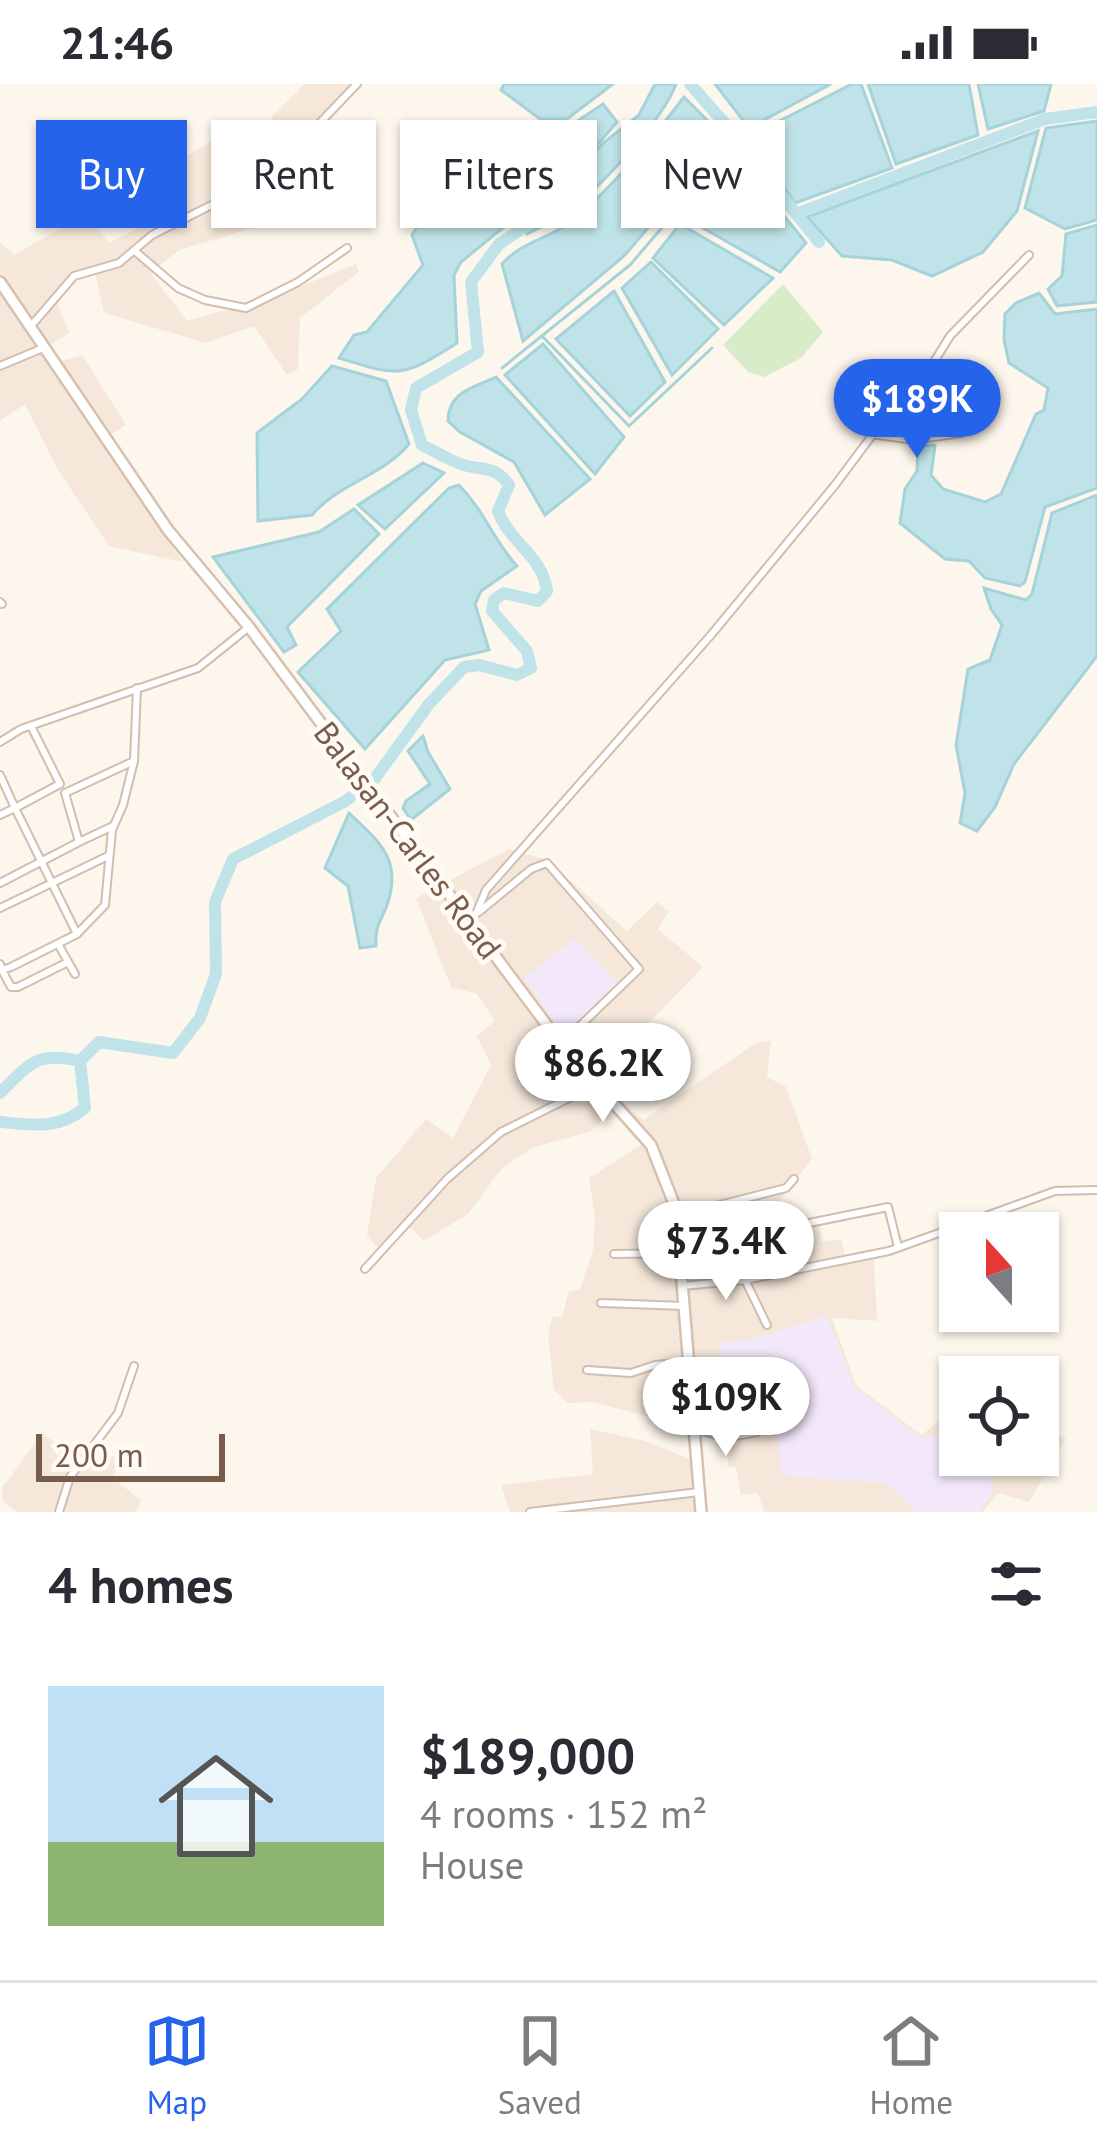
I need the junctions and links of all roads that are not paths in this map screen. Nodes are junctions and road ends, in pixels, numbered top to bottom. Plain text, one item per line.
1 (357, 84) edge
2 (347, 248) dead end
3 (136, 252) junction
4 (1029, 255) dead end
5 (0, 282) edge
6 (29, 328) junction
7 (43, 348) junction
8 (0, 366) edge
9 (961, 433) dead end
10 (871, 434) junction
11 (249, 627) junction
12 (137, 688) junction
13 (31, 726) junction
14 (0, 742) edge
15 (134, 761) junction
16 (0, 776) edge
17 (63, 789) junction
18 (15, 808) junction
19 (0, 815) edge
20 (114, 826) junction
21 (79, 842) junction
22 (108, 856) junction
23 (40, 861) junction
24 (0, 883) edge
25 (52, 885) junction
26 (0, 908) edge
27 (471, 918) junction
28 (77, 934) junction
29 (58, 944) junction
30 (68, 962) junction
31 (1, 967) edge
32 (75, 974) dead end
33 (561, 1044) junction
34 (595, 1085) junction
35 (794, 1179) dead end
36 (1097, 1190) edge
37 (676, 1216) junction
38 (898, 1247) junction
39 (680, 1253) junction
40 (614, 1254) dead end
41 (365, 1269) dead end
42 (745, 1280) junction
43 (682, 1286) junction
44 (601, 1303) dead end
45 (684, 1306) junction
46 (767, 1325) dead end
47 (689, 1363) junction
48 (134, 1366) dead end
49 (586, 1370) dead end
50 (694, 1428) junction
51 (757, 1432) dead end
52 (699, 1492) junction
53 (59, 1512) edge
54 (530, 1512) edge
55 (701, 1512) edge

1 - 3 street
2 - 3 street
3 - 6 street
4 - 10 street
5 - 6 main road, Balasan-Carles Road
6 - 7 main road, Balasan-Carles Road
7 - 8 street
7 - 11 main road, Balasan-Carles Road
9 - 10 street
10 - 27 street
11 - 12 street
11 - 27 main road, Balasan-Carles Road
12 - 13 street
12 - 15 street
13 - 14 street
13 - 17 street
15 - 17 street
15 - 20 street
16 - 18 street
17 - 18 street
17 - 21 street
18 - 19 street
18 - 23 street
20 - 21 street
20 - 22 street
21 - 23 street
22 - 25 street
22 - 28 street
23 - 24 street
23 - 25 street
25 - 26 street
25 - 28 street
27 - 33 main road, Balasan-Carles Road
27 - 33 street
28 - 29 street
29 - 30 street
29 - 31 street
30 - 31 street
30 - 32 street
33 - 34 main road, Balasan-Carles Road
34 - 37 main road, Balasan-Carles Road
34 - 41 street
35 - 37 street
36 - 38 street
37 - 39 main road, Balasan-Carles Road
38 - 42 street
38 - 42 street
39 - 40 street
39 - 43 main road, Balasan-Carles Road
42 - 43 street
42 - 46 street
43 - 45 main road, Balasan-Carles Road
44 - 45 street
45 - 47 main road, Balasan-Carles Road
47 - 49 street
47 - 50 main road, Balasan-Carles Road
48 - 53 street
50 - 51 street
50 - 52 main road, Balasan-Carles Road
52 - 54 street
52 - 55 main road, Balasan-Carles Road

